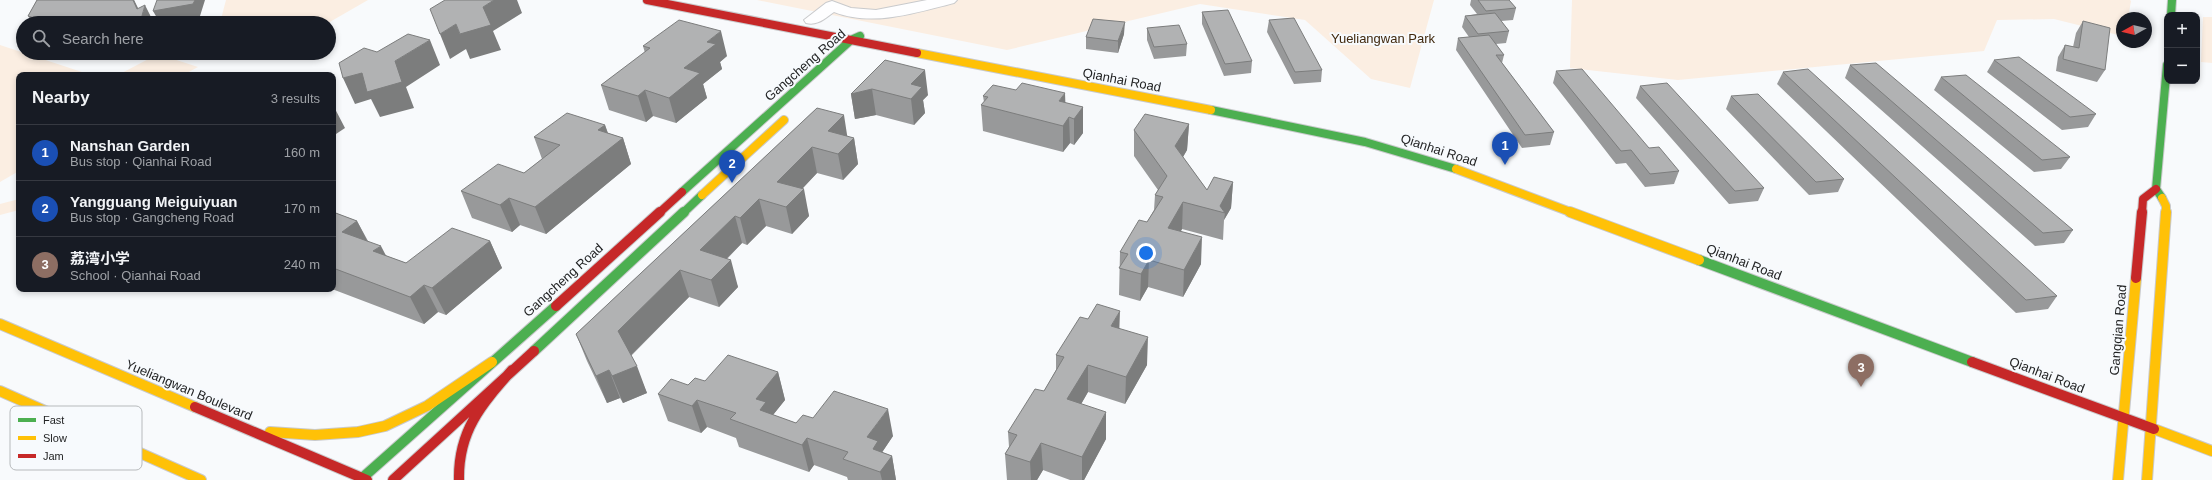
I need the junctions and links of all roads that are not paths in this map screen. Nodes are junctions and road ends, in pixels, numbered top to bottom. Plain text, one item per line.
1 (648, 0) edge
2 (949, 0) edge
3 (2172, 0) edge
4 (2171, 12) edge
5 (814, 21) dead end
6 (856, 29) dead end
7 (870, 32) junction
8 (851, 40) junction
9 (868, 43) junction
10 (857, 54) dead end
11 (2165, 84) edge
12 (789, 116) dead end
13 (2156, 189) junction
14 (0, 324) edge
15 (492, 362) junction
16 (512, 370) junction
17 (0, 391) edge
18 (34, 406) edge
19 (2124, 418) junction
20 (240, 426) junction
21 (2150, 428) junction
22 (2212, 451) edge
23 (142, 454) edge
24 (175, 469) junction
25 (363, 479) edge
26 (186, 480) edge
27 (201, 480) edge
28 (393, 480) edge
29 (459, 480) edge
30 (2118, 480) edge
31 (2147, 480) edge

1 - 8 street, Qianhai Road
2 - 5 street
3 - 4 street
6 - 7 street
7 - 8 street, Gangcheng Road
7 - 9 street
8 - 9 street, Qianhai Road
8 - 15 street, Gangcheng Road
9 - 10 street, Gangcheng Road
9 - 19 street, Qianhai Road
11 - 13 street
12 - 16 street
13 - 19 street, Gangqian Road
13 - 21 street
14 - 20 street, Yueliangwan Boulevard
15 - 20 street
15 - 25 street, Gangcheng Road
16 - 28 street
16 - 29 street
17 - 18 street
19 - 21 street, Qianhai Road
19 - 30 street, Gangqian Road
20 - 25 street, Yueliangwan Boulevard
21 - 22 street, Qianhai Road
21 - 31 street
23 - 24 street
24 - 26 street
24 - 27 street

